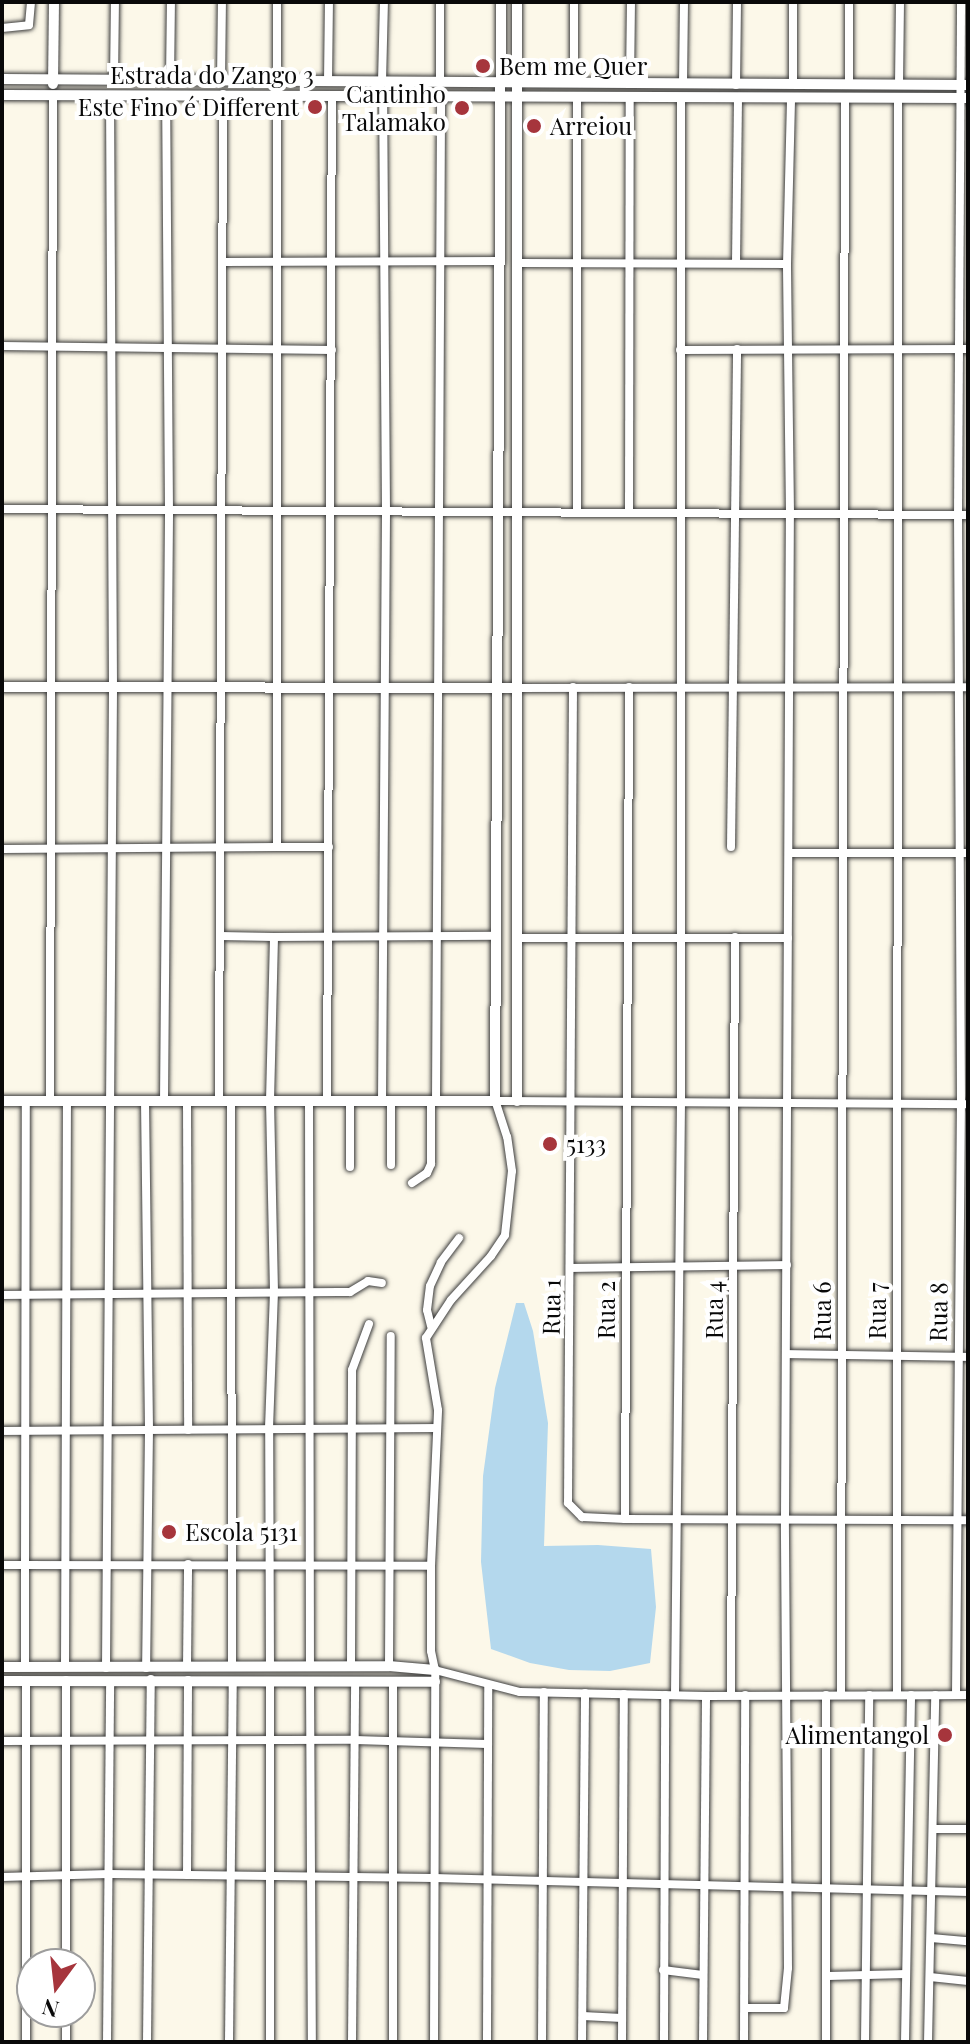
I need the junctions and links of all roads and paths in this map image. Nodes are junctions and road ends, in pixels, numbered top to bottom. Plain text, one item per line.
1 (31, 2) edge
2 (54, 2) edge
3 (115, 2) edge
4 (171, 2) edge
5 (222, 2) edge
6 (277, 2) edge
7 (329, 2) edge
8 (384, 2) edge
9 (440, 2) edge
10 (501, 2) edge
11 (517, 2) edge
12 (574, 2) edge
13 (631, 2) edge
14 (684, 2) edge
15 (737, 2) edge
16 (793, 2) edge
17 (849, 2) edge
18 (900, 2) edge
19 (961, 2) edge
20 (2, 28) edge
21 (2, 79) edge
22 (53, 80) junction
23 (114, 80) junction
24 (170, 80) junction
25 (221, 80) junction
26 (277, 81) junction
27 (328, 81) junction
28 (382, 82) junction
29 (440, 83) junction
30 (501, 83) junction
31 (518, 83) junction
32 (574, 83) junction
33 (630, 83) junction
34 (683, 84) junction
35 (793, 84) junction
36 (849, 84) junction
37 (899, 84) junction
38 (736, 85) junction
39 (964, 85) edge
40 (223, 94) junction
41 (2, 95) edge
42 (53, 95) junction
43 (110, 95) junction
44 (166, 95) junction
45 (277, 95) junction
46 (332, 95) junction
47 (383, 96) junction
48 (441, 96) junction
49 (501, 97) junction
50 (518, 97) junction
51 (630, 97) junction
52 (791, 97) junction
53 (577, 98) junction
54 (681, 98) junction
55 (738, 98) junction
56 (845, 98) junction
57 (898, 98) junction
58 (964, 98) edge
59 (501, 261) junction
60 (222, 262) junction
61 (276, 262) junction
62 (332, 262) junction
63 (438, 262) junction
64 (575, 262) junction
65 (628, 262) junction
66 (682, 262) junction
67 (382, 263) junction
68 (519, 263) junction
69 (736, 263) junction
70 (787, 264) junction
71 (2, 346) edge
72 (53, 347) junction
73 (113, 347) junction
74 (168, 347) junction
75 (222, 347) junction
76 (274, 348) junction
77 (737, 349) junction
78 (789, 349) junction
79 (842, 349) junction
80 (898, 349) junction
81 (964, 349) edge
82 (332, 350) junction
83 (680, 350) junction
84 (2, 509) edge
85 (54, 509) junction
86 (111, 510) junction
87 (223, 510) junction
88 (169, 511) junction
89 (276, 511) junction
90 (386, 511) junction
91 (440, 511) junction
92 (629, 511) junction
93 (329, 512) junction
94 (497, 512) junction
95 (516, 512) junction
96 (577, 512) junction
97 (683, 512) junction
98 (735, 513) junction
99 (790, 513) junction
100 (845, 513) junction
101 (899, 514) junction
102 (963, 515) edge
103 (2, 687) edge
104 (52, 687) junction
105 (113, 687) junction
106 (168, 687) junction
107 (221, 687) junction
108 (277, 687) junction
109 (330, 687) junction
110 (573, 687) junction
111 (629, 687) junction
112 (964, 687) edge
113 (386, 688) junction
114 (438, 688) junction
115 (496, 688) junction
116 (517, 688) junction
117 (682, 688) junction
118 (790, 688) junction
119 (843, 688) junction
120 (900, 688) junction
121 (736, 689) junction
122 (277, 847) junction
123 (329, 847) junction
124 (731, 847) dead end
125 (111, 848) junction
126 (2, 849) edge
127 (51, 849) junction
128 (165, 849) junction
129 (220, 849) junction
130 (844, 850) junction
131 (899, 851) junction
132 (790, 853) junction
133 (964, 853) edge
134 (437, 935) junction
135 (220, 936) junction
136 (496, 936) junction
137 (274, 937) junction
138 (329, 937) junction
139 (384, 937) junction
140 (735, 937) junction
141 (517, 938) junction
142 (626, 938) junction
143 (681, 938) junction
144 (788, 938) junction
145 (572, 939) junction
146 (2, 1101) edge
147 (26, 1101) junction
148 (50, 1101) junction
149 (67, 1101) junction
150 (110, 1101) junction
151 (145, 1101) junction
152 (164, 1101) junction
153 (187, 1101) junction
154 (219, 1101) junction
155 (231, 1101) junction
156 (270, 1101) junction
157 (309, 1101) junction
158 (327, 1101) junction
159 (350, 1101) junction
160 (387, 1101) junction
161 (434, 1101) junction
162 (495, 1101) junction
163 (517, 1101) junction
164 (627, 1101) junction
165 (734, 1101) junction
166 (570, 1102) junction
167 (681, 1103) junction
168 (788, 1103) junction
169 (843, 1103) junction
170 (898, 1104) junction
171 (965, 1104) edge
172 (391, 1165) dead end
173 (350, 1167) dead end
174 (412, 1183) dead end
175 (459, 1238) dead end
176 (787, 1265) junction
177 (734, 1266) junction
178 (626, 1267) junction
179 (680, 1267) junction
180 (572, 1268) junction
181 (382, 1283) dead end
182 (231, 1292) junction
183 (274, 1292) junction
184 (311, 1292) junction
185 (108, 1293) junction
186 (147, 1293) junction
187 (189, 1293) junction
188 (2, 1295) edge
189 (24, 1295) junction
190 (68, 1295) junction
191 (369, 1324) dead end
192 (431, 1326) junction
193 (391, 1336) dead end
194 (786, 1354) junction
195 (842, 1354) junction
196 (897, 1355) junction
197 (958, 1357) junction
198 (968, 1357) edge
199 (269, 1428) junction
200 (392, 1428) junction
201 (436, 1428) junction
202 (230, 1429) junction
203 (311, 1429) junction
204 (67, 1430) junction
205 (149, 1430) junction
206 (188, 1430) junction
207 (353, 1430) junction
208 (2, 1431) edge
209 (25, 1431) junction
210 (108, 1431) junction
211 (841, 1518) junction
212 (896, 1518) junction
213 (625, 1519) junction
214 (678, 1519) junction
215 (785, 1519) junction
216 (733, 1520) junction
217 (956, 1520) junction
218 (968, 1520) edge
219 (107, 1563) junction
220 (148, 1564) junction
221 (188, 1564) junction
222 (231, 1564) junction
223 (312, 1564) junction
224 (353, 1564) junction
225 (2, 1565) edge
226 (25, 1565) junction
227 (68, 1565) junction
228 (271, 1565) junction
229 (388, 1565) junction
230 (431, 1566) junction
231 (389, 1666) junction
232 (2, 1667) edge
233 (25, 1667) junction
234 (65, 1667) junction
235 (187, 1667) junction
236 (232, 1667) junction
237 (270, 1667) junction
238 (310, 1667) junction
239 (351, 1667) junction
240 (106, 1668) junction
241 (146, 1668) junction
242 (435, 1670) junction
243 (457, 1676) junction
244 (151, 1679) junction
245 (66, 1680) junction
246 (188, 1680) junction
247 (2, 1681) edge
248 (26, 1681) junction
249 (110, 1681) junction
250 (233, 1681) junction
251 (270, 1681) junction
252 (310, 1682) junction
253 (355, 1682) junction
254 (393, 1682) junction
255 (435, 1682) junction
256 (488, 1685) junction
257 (544, 1692) junction
258 (585, 1693) junction
259 (624, 1694) junction
260 (670, 1695) junction
261 (731, 1695) junction
262 (745, 1695) junction
263 (787, 1695) junction
264 (826, 1695) junction
265 (841, 1695) junction
266 (869, 1695) junction
267 (897, 1695) junction
268 (911, 1695) junction
269 (935, 1695) junction
270 (956, 1695) junction
271 (968, 1695) edge
272 (706, 1696) junction
273 (355, 1740) junction
274 (2, 1741) edge
275 (187, 1741) junction
276 (232, 1741) junction
277 (310, 1741) junction
278 (28, 1742) junction
279 (67, 1742) junction
280 (109, 1742) junction
281 (151, 1742) junction
282 (271, 1742) junction
283 (393, 1742) junction
284 (435, 1742) junction
285 (487, 1744) junction
286 (933, 1829) junction
287 (968, 1829) edge
288 (109, 1874) junction
289 (66, 1875) junction
290 (151, 1875) junction
291 (187, 1875) junction
292 (26, 1876) junction
293 (230, 1876) junction
294 (311, 1876) junction
295 (2, 1877) edge
296 (272, 1877) junction
297 (352, 1877) junction
298 (391, 1878) junction
299 (434, 1878) junction
300 (487, 1880) junction
301 (542, 1883) junction
302 (584, 1883) junction
303 (623, 1884) junction
304 (663, 1886) junction
305 (703, 1886) junction
306 (745, 1887) junction
307 (826, 1887) junction
308 (788, 1888) junction
309 (868, 1888) junction
310 (909, 1888) junction
311 (932, 1889) junction
312 (968, 1892) edge
313 (931, 1938) junction
314 (968, 1941) edge
315 (66, 1948) edge
316 (663, 1970) junction
317 (906, 1974) junction
318 (703, 1975) junction
319 (828, 1976) junction
320 (867, 1976) junction
321 (930, 1977) junction
322 (968, 1981) edge
323 (745, 2008) junction
324 (583, 2016) junction
325 (622, 2018) junction
326 (26, 2042) edge
327 (107, 2042) edge
328 (147, 2042) edge
329 (229, 2042) edge
330 (270, 2042) edge
331 (312, 2042) edge
332 (352, 2042) edge
333 (393, 2042) edge
334 (434, 2042) edge
335 (487, 2042) edge
336 (542, 2042) edge
337 (582, 2042) edge
338 (622, 2042) edge
339 (664, 2042) edge
340 (703, 2042) edge
341 (744, 2042) edge
342 (826, 2042) edge
343 (865, 2042) edge
344 (905, 2042) edge
345 (928, 2042) edge

1 - 20 street
2 - 22 street
3 - 23 street
4 - 24 street
5 - 25 street
6 - 26 street
7 - 27 street
8 - 28 street
9 - 29 street
10 - 30 street
11 - 31 street
12 - 32 street
13 - 33 street
14 - 34 street
15 - 38 street
16 - 35 street
17 - 36 street
18 - 37 street
19 - 39 street, Rua 8
21 - 22 street
22 - 23 street
22 - 42 street
23 - 24 street
24 - 25 street
25 - 26 street
26 - 27 street
27 - 28 street
28 - 29 street
29 - 30 street
30 - 31 street
30 - 49 street
31 - 32 street
31 - 50 street
32 - 33 street
33 - 34 street
34 - 38 street
35 - 36 street
35 - 38 street
36 - 37 street
37 - 39 street
39 - 58 street, Rua 8
40 - 44 street, Estrada do Zango 3
40 - 45 street, Estrada do Zango 3
40 - 60 street
41 - 42 street, Estrada do Zango 3
42 - 43 street, Estrada do Zango 3
42 - 72 street
43 - 44 street, Estrada do Zango 3
43 - 73 street
44 - 74 street
45 - 46 street, Estrada do Zango 3
45 - 61 street
46 - 47 street, Estrada do Zango 3
46 - 62 street
47 - 48 street, Estrada do Zango 3
47 - 67 street
48 - 49 street, Estrada do Zango 3
48 - 63 street
49 - 50 street, Estrada do Zango 3
49 - 59 street
50 - 53 street, Estrada do Zango 3
50 - 68 street
51 - 53 street, Estrada do Zango 3
51 - 54 street, Estrada do Zango 3
51 - 65 street
52 - 55 street, Estrada do Zango 3
52 - 56 street, Estrada do Zango 3
52 - 70 street
53 - 64 street
54 - 55 street, Estrada do Zango 3
54 - 66 street
55 - 69 street
56 - 57 street, Estrada do Zango 3
56 - 79 street, Rua 6
57 - 58 street, Estrada do Zango 3
57 - 80 street, Rua 7
58 - 81 street, Rua 8
59 - 63 street
59 - 94 street
60 - 61 street
60 - 75 street
61 - 62 street
61 - 76 street
62 - 67 street
62 - 82 street
63 - 67 street
63 - 91 street
64 - 65 street
64 - 68 street
64 - 96 street
65 - 66 street
65 - 92 street
66 - 69 street
66 - 83 street
67 - 90 street
68 - 95 street
69 - 70 street
70 - 78 street
71 - 72 street
72 - 73 street
72 - 85 street
73 - 74 street
73 - 86 street
74 - 75 street
74 - 88 street
75 - 76 street
75 - 87 street
76 - 82 street
76 - 89 street
77 - 78 street
77 - 83 street
77 - 98 street
78 - 79 street
78 - 99 street
79 - 80 street
79 - 100 street, Rua 6
80 - 81 street
80 - 101 street, Rua 7
81 - 102 street, Rua 8
82 - 93 street
83 - 97 street
84 - 85 street
85 - 86 street
85 - 104 street
86 - 88 street
86 - 105 street
87 - 88 street
87 - 89 street
87 - 107 street
88 - 106 street
89 - 93 street
89 - 108 street
90 - 91 street
90 - 93 street
90 - 113 street
91 - 94 street
91 - 114 street
92 - 96 street
92 - 97 street
93 - 109 street
94 - 95 street
94 - 115 street
95 - 96 street
95 - 116 street
97 - 98 street
97 - 117 street
98 - 99 street
98 - 121 street
99 - 100 street
99 - 118 street
100 - 101 street
100 - 119 street, Rua 6
101 - 102 street
101 - 120 street, Rua 7
102 - 112 street, Rua 8
103 - 104 street
104 - 105 street
104 - 127 street
105 - 106 street
105 - 125 street
106 - 107 street
106 - 128 street
107 - 108 street
107 - 129 street
108 - 109 street
108 - 122 street
109 - 113 street
109 - 123 street
110 - 111 street
110 - 116 street
110 - 145 street, Rua 1
111 - 117 street
111 - 142 street, Rua 2
112 - 120 street
112 - 133 street, Rua 8
113 - 114 street
113 - 139 street
114 - 115 street
114 - 134 street
115 - 116 street
115 - 136 street
116 - 141 street
117 - 121 street
117 - 143 street
118 - 119 street
118 - 121 street
118 - 132 street
119 - 120 street
119 - 130 street, Rua 6
120 - 131 street, Rua 7
121 - 124 street
122 - 123 street
122 - 129 street
123 - 138 street
125 - 127 street
125 - 128 street
125 - 150 street
126 - 127 street
127 - 148 street
128 - 129 street
128 - 152 street
129 - 135 street
130 - 131 street
130 - 132 street
130 - 169 street, Rua 6
131 - 133 street
131 - 170 street, Rua 7
132 - 144 street
133 - 171 street, Rua 8
134 - 136 street
134 - 139 street
134 - 161 street
135 - 137 street
135 - 154 street
136 - 162 street
137 - 138 street
137 - 156 street
138 - 139 street
138 - 158 street
139 - 160 street
140 - 143 street
140 - 144 street
140 - 165 street, Rua 4
141 - 145 street
141 - 163 street
142 - 143 street
142 - 145 street
142 - 164 street, Rua 2
143 - 167 street
144 - 168 street
145 - 166 street, Rua 1
146 - 147 street
147 - 148 street
147 - 189 street
148 - 149 street
149 - 150 street
149 - 190 street
150 - 151 street
150 - 185 street
151 - 152 street
151 - 186 street
152 - 153 street
153 - 154 street
153 - 187 street
154 - 155 street
155 - 156 street
155 - 182 street
156 - 157 street
156 - 183 street
157 - 158 street
157 - 184 street
158 - 159 street
159 - 160 street
159 - 173 street
160 - 161 street
160 - 172 street
161 - 162 street
161 - 174 street
162 - 163 street
162 - 192 street
163 - 166 street
164 - 166 street
164 - 167 street
164 - 178 street, Rua 2
165 - 167 street
165 - 168 street
165 - 177 street, Rua 4
166 - 180 street, Rua 1
167 - 179 street
168 - 169 street
168 - 176 street
169 - 170 street
169 - 195 street, Rua 6
170 - 171 street
170 - 196 street, Rua 7
171 - 197 street, Rua 8
175 - 192 street
176 - 177 street
176 - 194 street
177 - 179 street
177 - 216 street, Rua 4
178 - 179 street
178 - 180 street
178 - 213 street, Rua 2
179 - 214 street
180 - 213 street, Rua 1
181 - 184 street
182 - 183 street
182 - 187 street
182 - 202 street
183 - 184 street
183 - 199 street
184 - 203 street
185 - 186 street
185 - 190 street
185 - 210 street
186 - 187 street
186 - 205 street
187 - 206 street
188 - 189 street
189 - 190 street
189 - 209 street
190 - 204 street
191 - 207 street
192 - 201 street
193 - 200 street
194 - 195 street
194 - 215 street
195 - 196 street
195 - 211 street, Rua 6
196 - 197 street
196 - 212 street, Rua 7
197 - 198 street
197 - 217 street, Rua 8
199 - 202 street
199 - 203 street
199 - 228 street
200 - 201 street
200 - 207 street
200 - 229 street
201 - 230 street
202 - 206 street
202 - 222 street
203 - 207 street
203 - 223 street
204 - 209 street
204 - 210 street
204 - 227 street
205 - 206 street
205 - 210 street
205 - 220 street
207 - 224 street
208 - 209 street
209 - 226 street
210 - 219 street
211 - 212 street
211 - 215 street
211 - 265 street, Rua 6
212 - 217 street
212 - 267 street, Rua 7
213 - 214 street
214 - 216 street
214 - 260 street
215 - 216 street
215 - 263 street
216 - 261 street, Rua 4
217 - 218 street
217 - 270 street, Rua 8
219 - 220 street
219 - 227 street
219 - 240 street
220 - 221 street
220 - 241 street
221 - 222 street
221 - 235 street
222 - 228 street
222 - 236 street
223 - 224 street
223 - 228 street
223 - 238 street
224 - 229 street
224 - 239 street
225 - 226 street
226 - 227 street
226 - 233 street
227 - 234 street
228 - 237 street
229 - 230 street
229 - 231 street
230 - 242 street
231 - 239 street
231 - 242 street
232 - 233 street
233 - 234 street
234 - 240 street
235 - 236 street
235 - 241 street
236 - 237 street
237 - 238 street
238 - 239 street
240 - 241 street
242 - 243 street
242 - 255 street
243 - 255 street
243 - 256 street
244 - 246 street
244 - 249 street
244 - 281 street
245 - 248 street
245 - 249 street
245 - 279 street
246 - 250 street
246 - 275 street
247 - 248 street
248 - 278 street
249 - 280 street
250 - 251 street
250 - 276 street
251 - 252 street
251 - 282 street
252 - 253 street
252 - 277 street
253 - 254 street
253 - 273 street
254 - 255 street
254 - 283 street
255 - 284 street
256 - 257 street
256 - 285 street
257 - 258 street
257 - 301 street
258 - 259 street
258 - 302 street
259 - 260 street
259 - 303 street
260 - 272 street
260 - 304 street
261 - 262 street
261 - 272 street
262 - 263 street
262 - 306 street
263 - 264 street
263 - 308 street
264 - 265 street
264 - 307 street
265 - 266 street
266 - 267 street
266 - 309 street
267 - 268 street
268 - 269 street
268 - 310 street
269 - 270 street
269 - 286 street
270 - 271 street
272 - 305 street
273 - 277 street
273 - 283 street
273 - 297 street
274 - 278 street
275 - 276 street
275 - 281 street
275 - 291 street
276 - 282 street
276 - 293 street
277 - 282 street
277 - 294 street
278 - 279 street
278 - 292 street
279 - 280 street
279 - 289 street
280 - 281 street
280 - 288 street
281 - 290 street
282 - 296 street
283 - 284 street
283 - 298 street
284 - 285 street
284 - 299 street
285 - 300 street
286 - 287 street
286 - 311 street
288 - 289 street
288 - 290 street
288 - 327 street
289 - 292 street
289 - 315 street
290 - 291 street
290 - 328 street
291 - 293 street
292 - 295 street
292 - 326 street
293 - 296 street
293 - 329 street
294 - 296 street
294 - 297 street
294 - 331 street
296 - 330 street
297 - 298 street
297 - 332 street
298 - 299 street
298 - 333 street
299 - 300 street
299 - 334 street
300 - 301 street
300 - 335 street
301 - 302 street
301 - 336 street
302 - 303 street
302 - 324 street
303 - 304 street
303 - 325 street
304 - 305 street
304 - 316 street
305 - 306 street
305 - 318 street
306 - 308 street
306 - 323 street
307 - 308 street
307 - 309 street
307 - 319 street
308 - 323 street
309 - 310 street
309 - 320 street
310 - 311 street
310 - 317 street
311 - 312 street
311 - 313 street
313 - 314 street
313 - 321 street
316 - 318 street
316 - 339 street
317 - 320 street
317 - 344 street
318 - 340 street
319 - 320 street
319 - 342 street
320 - 343 street
321 - 322 street
321 - 345 street
323 - 341 street
324 - 325 street
324 - 337 street
325 - 338 street

